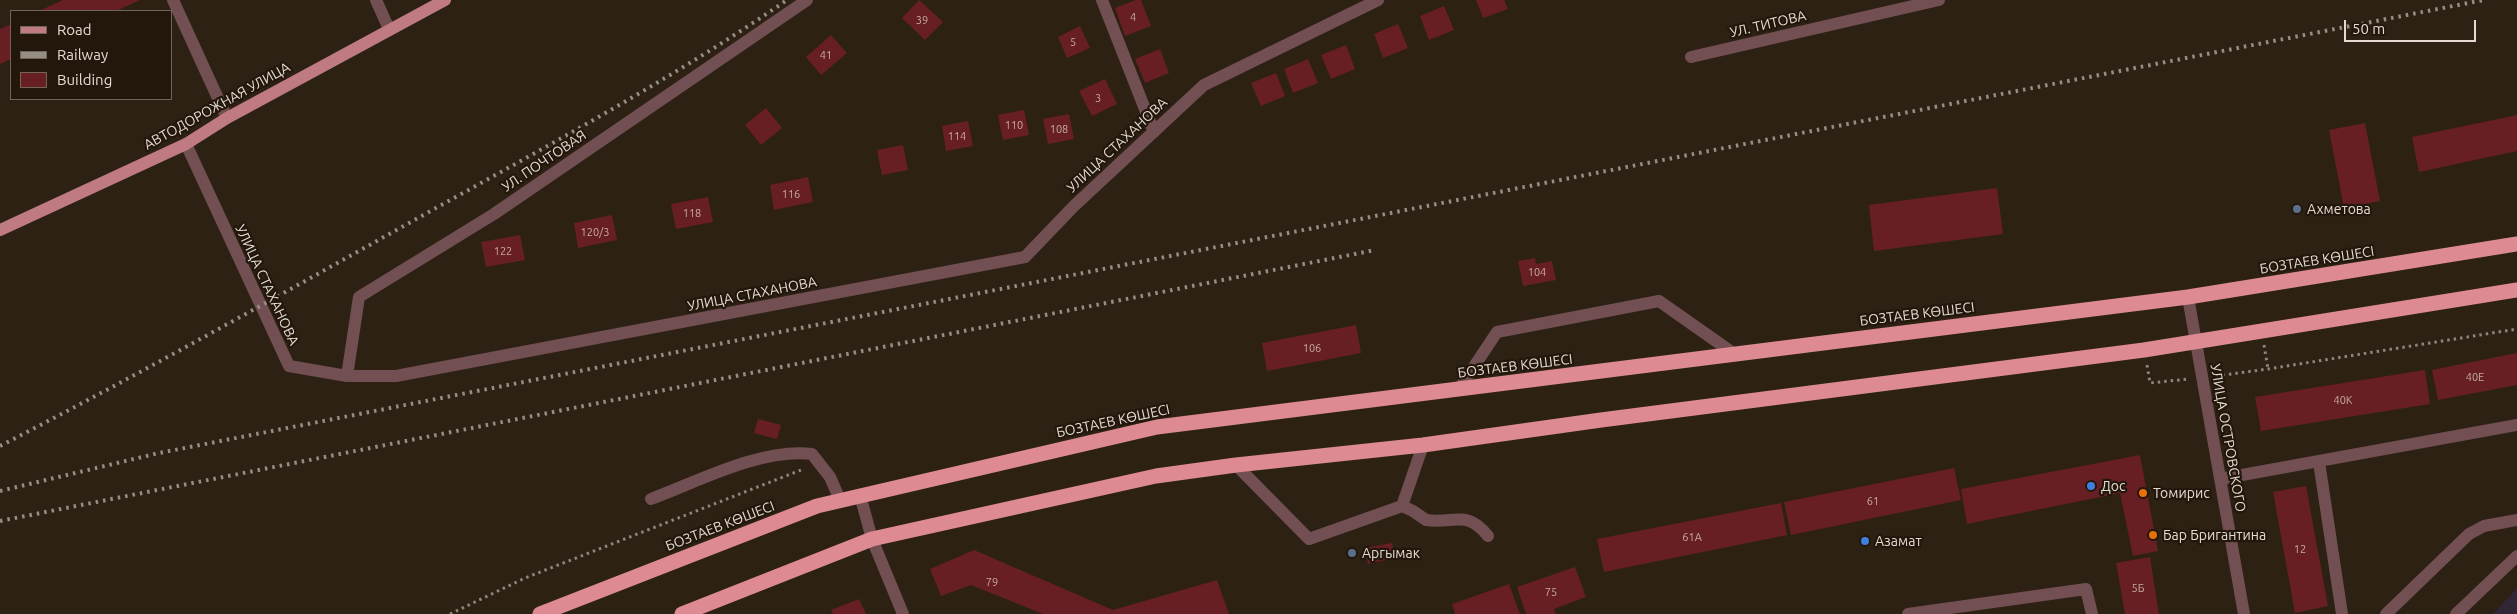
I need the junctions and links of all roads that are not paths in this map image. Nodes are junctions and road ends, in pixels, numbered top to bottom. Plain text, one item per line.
1 (173, 0) edge
2 (376, 0) edge
3 (445, 0) edge
4 (807, 0) edge
5 (1102, 0) edge
6 (1378, 0) edge
7 (1939, 0) edge
8 (389, 29) junction
9 (1691, 57) dead end
10 (227, 118) junction
11 (1154, 132) junction
12 (186, 144) junction
13 (0, 230) edge
14 (2517, 244) edge
15 (2517, 290) edge
16 (2188, 297) junction
17 (2195, 342) junction
18 (1733, 353) junction
19 (347, 376) junction
20 (1459, 389) junction
21 (2517, 424) edge
22 (1423, 445) junction
23 (2319, 462) junction
24 (1236, 465) junction
25 (2220, 479) junction
26 (860, 495) junction
27 (651, 499) dead end
28 (840, 500) junction
29 (1402, 506) junction
30 (2517, 520) edge
31 (1488, 536) dead end
32 (872, 539) junction
33 (2517, 556) edge
34 (540, 614) edge
35 (682, 614) edge
36 (903, 614) edge
37 (1908, 614) edge
38 (2092, 614) edge
39 (2244, 614) edge
40 (2342, 614) edge
41 (2386, 614) edge
42 (2456, 614) edge

1 - 10 street
2 - 8 street
3 - 8 main road, АВТОДОРОЖНАЯ УЛИЦА
4 - 19 street, УЛ. ПОЧТОВАЯ
5 - 11 street
6 - 11 street, УЛИЦА СТАХАНОВА
7 - 9 street, УЛ. ТИТОВА
8 - 10 main road, АВТОДОРОЖНАЯ УЛИЦА
10 - 12 main road, АВТОДОРОЖНАЯ УЛИЦА
11 - 19 street, УЛИЦА СТАХАНОВА
12 - 13 main road, АВТОДОРОЖНАЯ УЛИЦА
12 - 19 street, УЛИЦА СТАХАНОВА
14 - 16 highway, БОЗТАЕВ КӨШЕСІ
15 - 17 highway
16 - 17 street, УЛИЦА ОСТРОВСКОГО
16 - 18 highway, БОЗТАЕВ КӨШЕСІ
17 - 22 highway
17 - 25 street, УЛИЦА ОСТРОВСКОГО
18 - 20 highway, БОЗТАЕВ КӨШЕСІ
18 - 20 street
20 - 26 highway, БОЗТАЕВ КӨШЕСІ
21 - 23 street
22 - 24 highway
22 - 29 street
23 - 25 street
23 - 40 street
24 - 29 street
24 - 32 highway
25 - 39 street, УЛИЦА ОСТРОВСКОГО
26 - 28 highway, БОЗТАЕВ КӨШЕСІ
26 - 32 street
27 - 28 street
28 - 34 highway, БОЗТАЕВ КӨШЕСІ
29 - 31 street
30 - 41 street
32 - 35 highway
32 - 36 street
33 - 42 street
37 - 38 street

